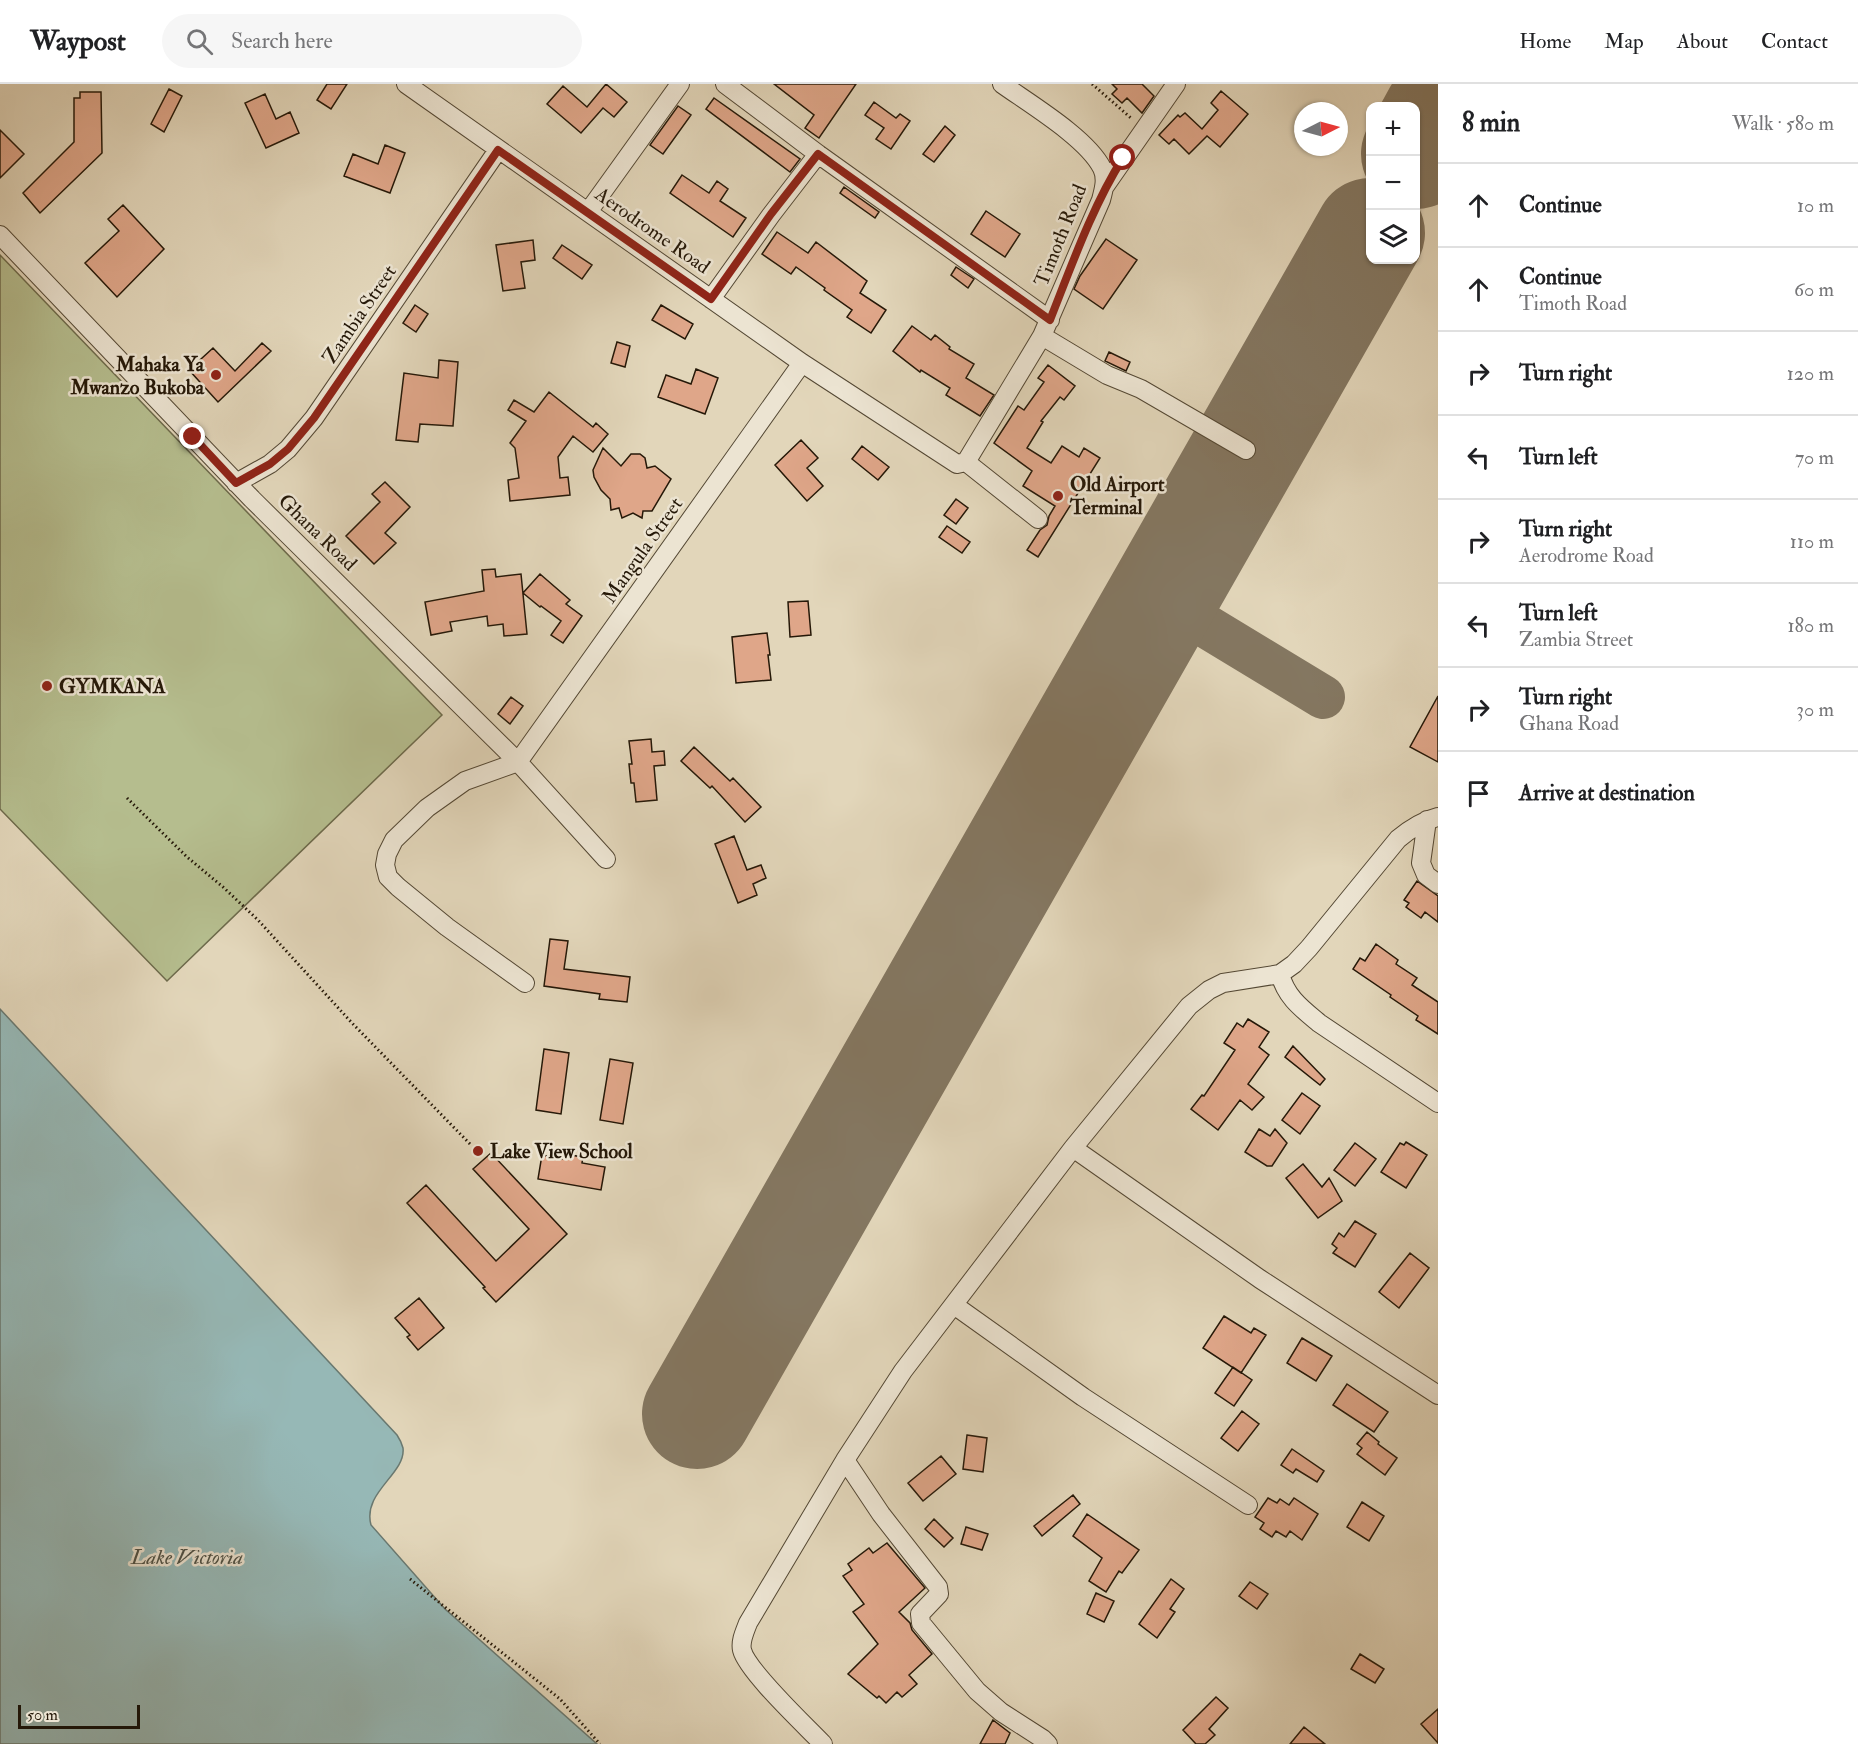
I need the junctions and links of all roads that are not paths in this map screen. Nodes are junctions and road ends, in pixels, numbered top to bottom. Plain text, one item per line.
1 (406, 84) edge
2 (680, 84) edge
3 (724, 84) edge
4 (1002, 84) edge
5 (1176, 84) edge
6 (498, 150) junction
7 (818, 154) junction
8 (1105, 186) junction
9 (588, 212) junction
10 (0, 235) edge
11 (711, 299) junction
12 (1046, 328) junction
13 (802, 363) junction
14 (1246, 450) dead end
15 (966, 462) junction
16 (236, 483) junction
17 (1038, 519) dead end
18 (518, 762) junction
19 (1432, 818) edge
20 (606, 859) dead end
21 (1438, 884) edge
22 (1280, 974) junction
23 (525, 983) dead end
24 (1438, 1103) edge
25 (1073, 1148) junction
26 (954, 1305) junction
27 (1438, 1395) edge
28 (845, 1460) junction
29 (1248, 1505) dead end
30 (803, 1723) junction
31 (808, 1744) edge
32 (824, 1744) edge
33 (1048, 1744) edge

1 - 6 street, Aerodrome Road
2 - 9 street
3 - 7 street
4 - 8 street, Timoth Road
5 - 8 street
6 - 9 street, Aerodrome Road
6 - 16 street, Zambia Street
7 - 11 street
7 - 12 street
8 - 12 street, Timoth Road
9 - 11 street, Aerodrome Road
10 - 16 street, Ghana Road
11 - 13 street, Aerodrome Road
12 - 14 street
12 - 15 street, Timoth Road
13 - 15 street, Aerodrome Road
13 - 18 street, Mangula Street
15 - 17 street, Aerodrome Road
16 - 18 street, Ghana Road
18 - 20 street, Ghana Road
18 - 23 street
19 - 21 street
19 - 22 street
22 - 24 street
22 - 25 street
25 - 26 street
25 - 27 street
26 - 28 street
26 - 29 street
28 - 30 street
28 - 33 street
30 - 31 street
30 - 32 street

